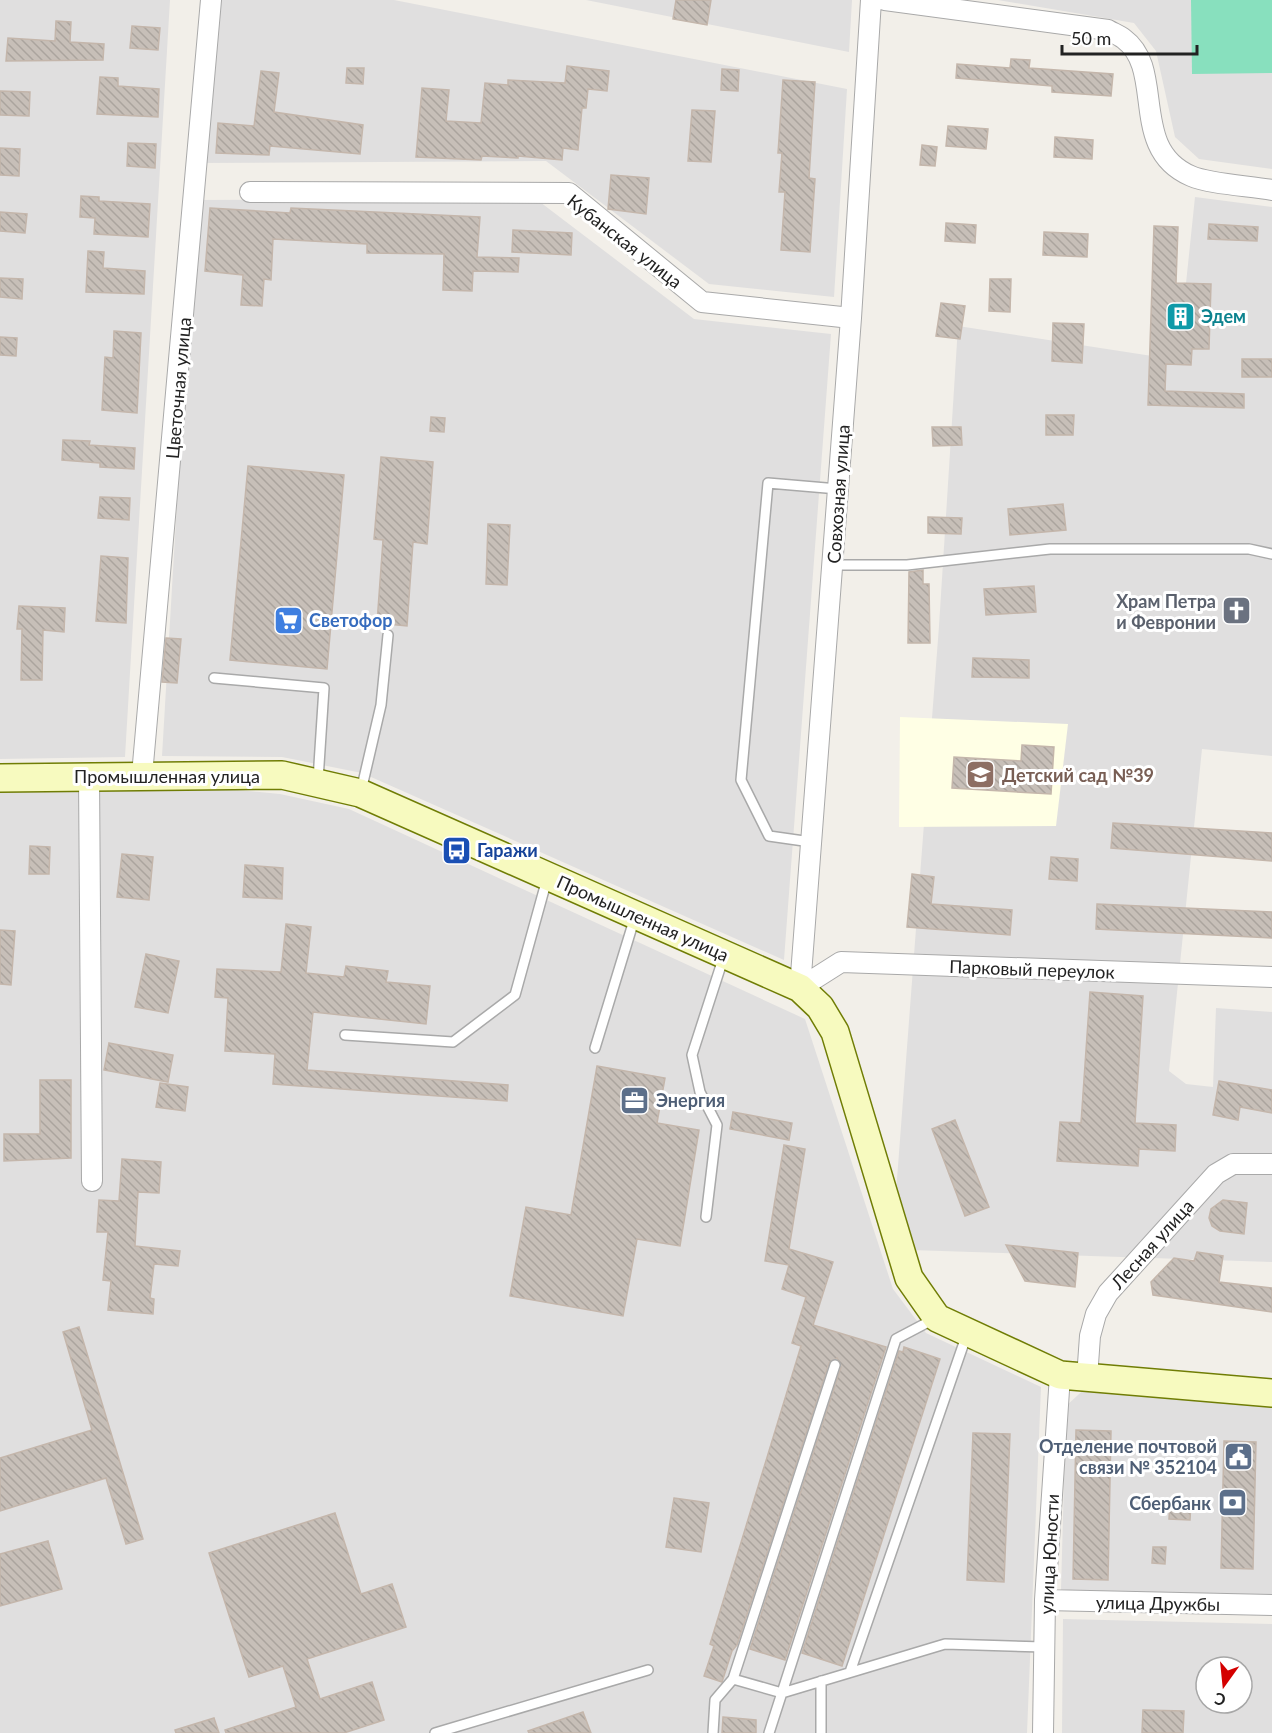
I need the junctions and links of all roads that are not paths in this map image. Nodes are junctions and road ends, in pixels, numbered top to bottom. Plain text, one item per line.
1 (211, 0) edge
2 (871, 0) edge
3 (885, 0) edge
4 (1272, 190) edge
5 (250, 192) dead end
6 (851, 318) junction
7 (838, 489) junction
8 (1272, 554) edge
9 (833, 565) junction
10 (388, 635) dead end
11 (214, 678) dead end
12 (142, 775) junction
13 (89, 776) junction
14 (0, 778) edge
15 (318, 782) junction
16 (360, 793) junction
17 (811, 842) junction
18 (548, 876) junction
19 (636, 915) junction
20 (725, 954) junction
21 (1272, 977) edge
22 (800, 988) junction
23 (345, 1035) dead end
24 (595, 1048) dead end
25 (1272, 1164) edge
26 (92, 1181) dead end
27 (706, 1217) dead end
28 (937, 1318) junction
29 (968, 1332) junction
30 (835, 1365) dead end
31 (1060, 1375) junction
32 (1087, 1378) junction
33 (1272, 1393) edge
34 (1045, 1600) junction
35 (1272, 1605) edge
36 (1044, 1647) junction
37 (648, 1670) dead end
38 (850, 1672) junction
39 (733, 1678) junction
40 (821, 1681) junction
41 (782, 1693) junction
42 (435, 1733) edge
43 (713, 1733) edge
44 (769, 1733) edge
45 (821, 1733) edge
46 (1043, 1733) edge

1 - 12 street, Цветочная улица
2 - 6 street, Совхозная улица
3 - 4 street
5 - 6 street, Кубанская улица
6 - 7 street, Совхозная улица
7 - 9 street, Совхозная улица
7 - 17 lane
8 - 9 lane
9 - 17 street, Совхозная улица
10 - 16 lane
11 - 15 lane
12 - 13 main road, Промышленная улица
12 - 15 main road, Промышленная улица
13 - 14 main road, Промышленная улица
13 - 26 street
15 - 16 main road, Промышленная улица
16 - 18 main road, Промышленная улица
17 - 22 street, Совхозная улица
18 - 19 main road, Промышленная улица
18 - 23 lane
19 - 20 main road, Промышленная улица
19 - 24 lane
20 - 22 main road, Промышленная улица
20 - 27 lane
21 - 22 street, Парковый переулок
22 - 28 main road, Промышленная улица
25 - 32 street, Лесная улица
28 - 29 main road
28 - 41 lane
29 - 31 main road
29 - 38 lane
30 - 39 lane
31 - 32 main road
31 - 34 street, улица Юности
32 - 33 main road
34 - 35 street, улица Дружбы
34 - 36 street, улица Юности
36 - 38 lane
36 - 46 street, улица Юности
37 - 42 lane
38 - 40 lane
39 - 41 lane
39 - 43 lane
40 - 41 lane
40 - 45 lane
41 - 44 lane

